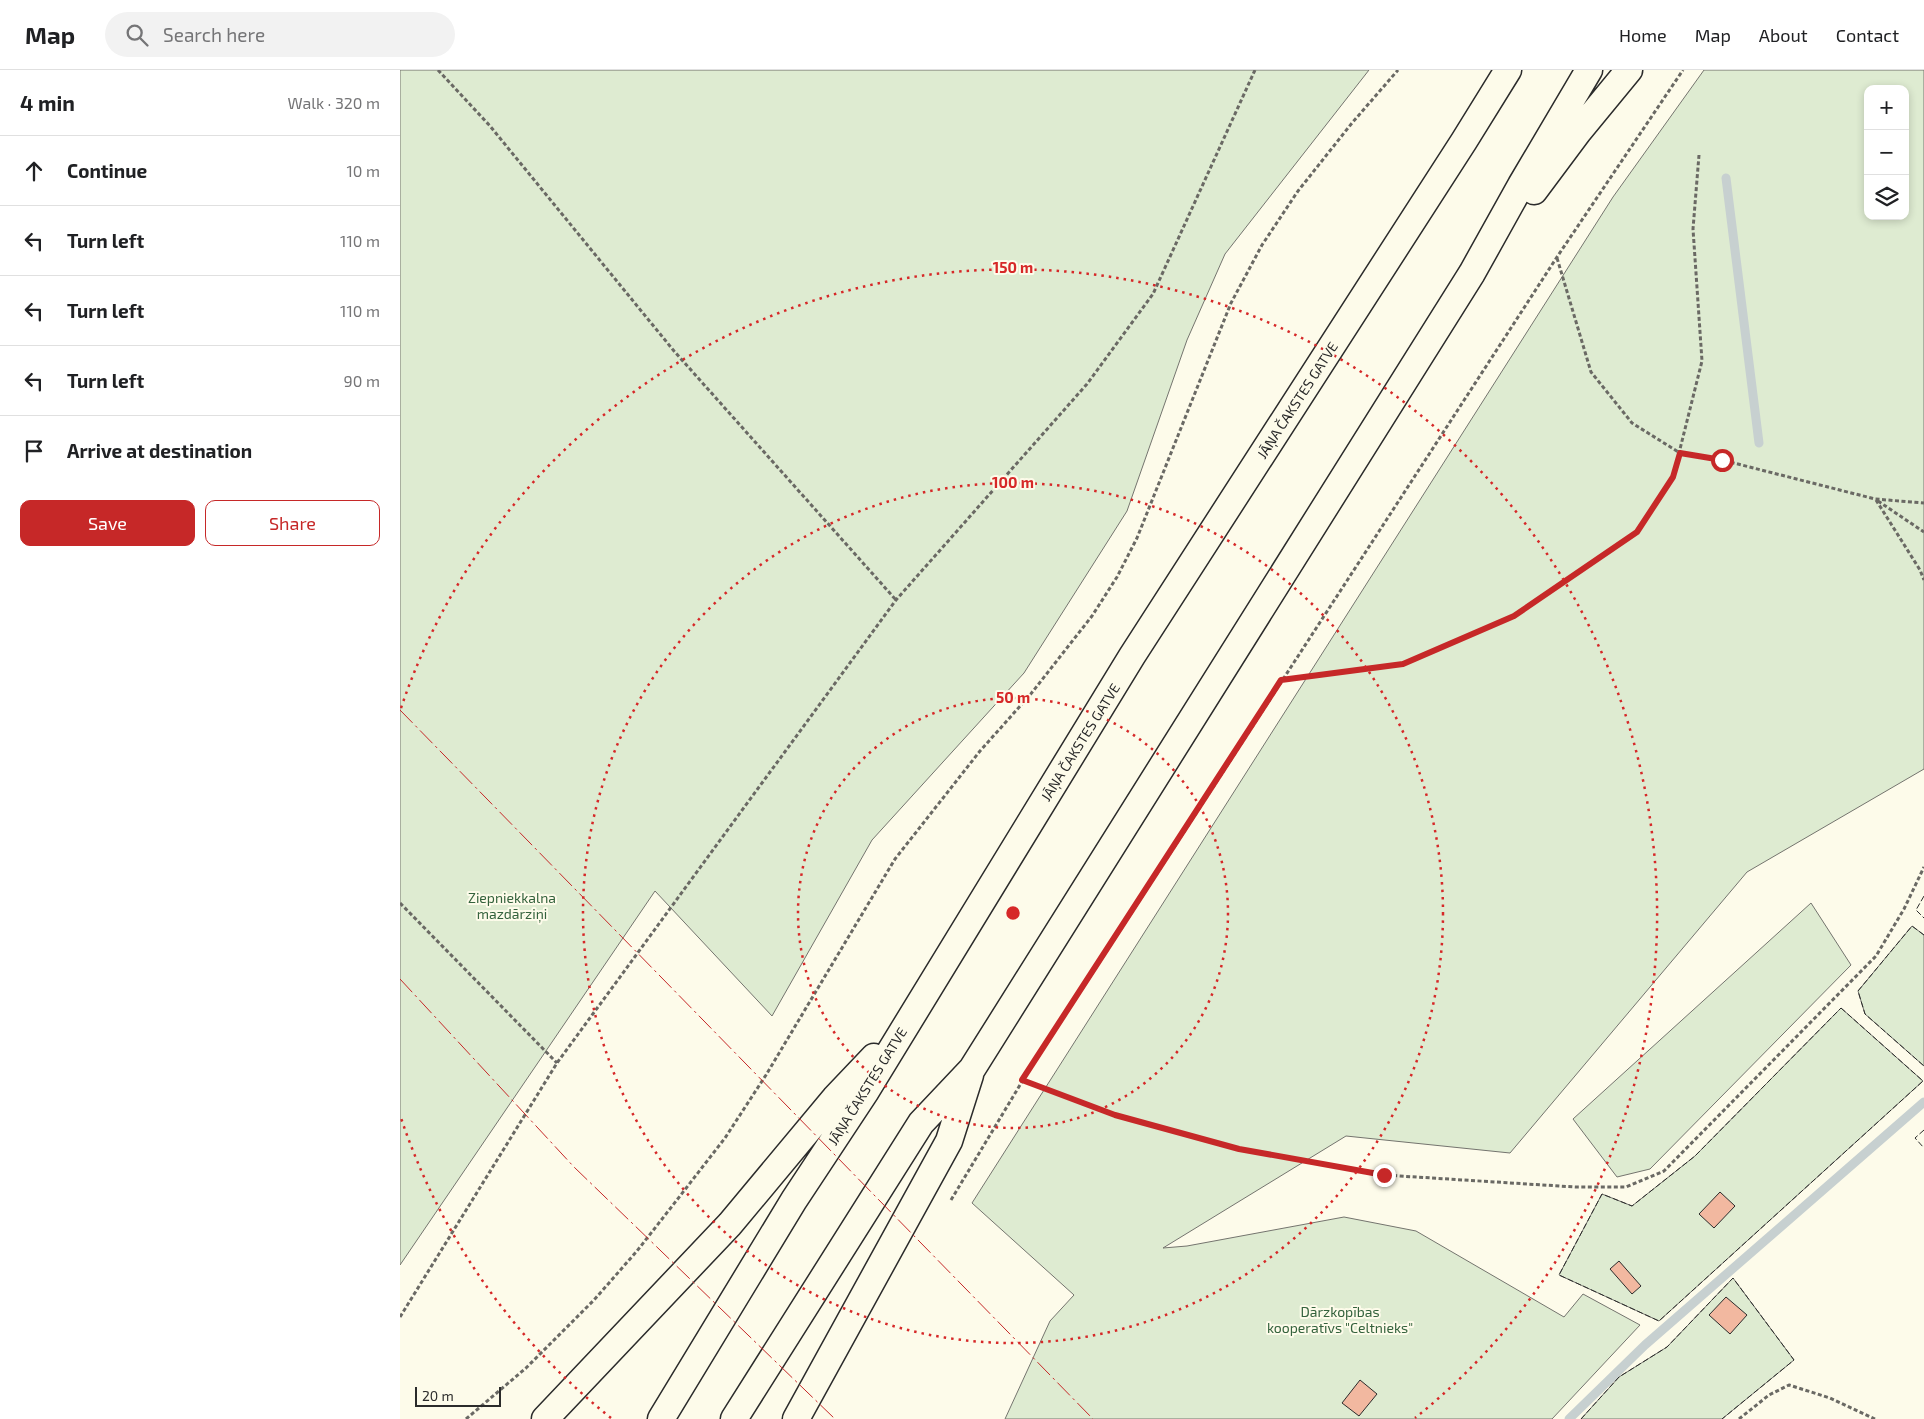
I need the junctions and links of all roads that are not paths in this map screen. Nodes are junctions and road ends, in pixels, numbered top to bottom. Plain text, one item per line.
1 (1508, 70) edge
2 (1590, 70) edge
3 (1629, 70) edge
4 (1472, 273) junction
5 (905, 1026) junction
6 (972, 1069) junction
7 (545, 1419) edge
8 (660, 1419) edge
9 (734, 1419) edge
10 (796, 1419) edge

1 - 5 street, JĀŅA ČAKSTES GATVE
2 - 4 street
3 - 4 street
4 - 6 street
5 - 7 street
5 - 8 street, JĀŅA ČAKSTES GATVE
6 - 9 street
6 - 10 street

